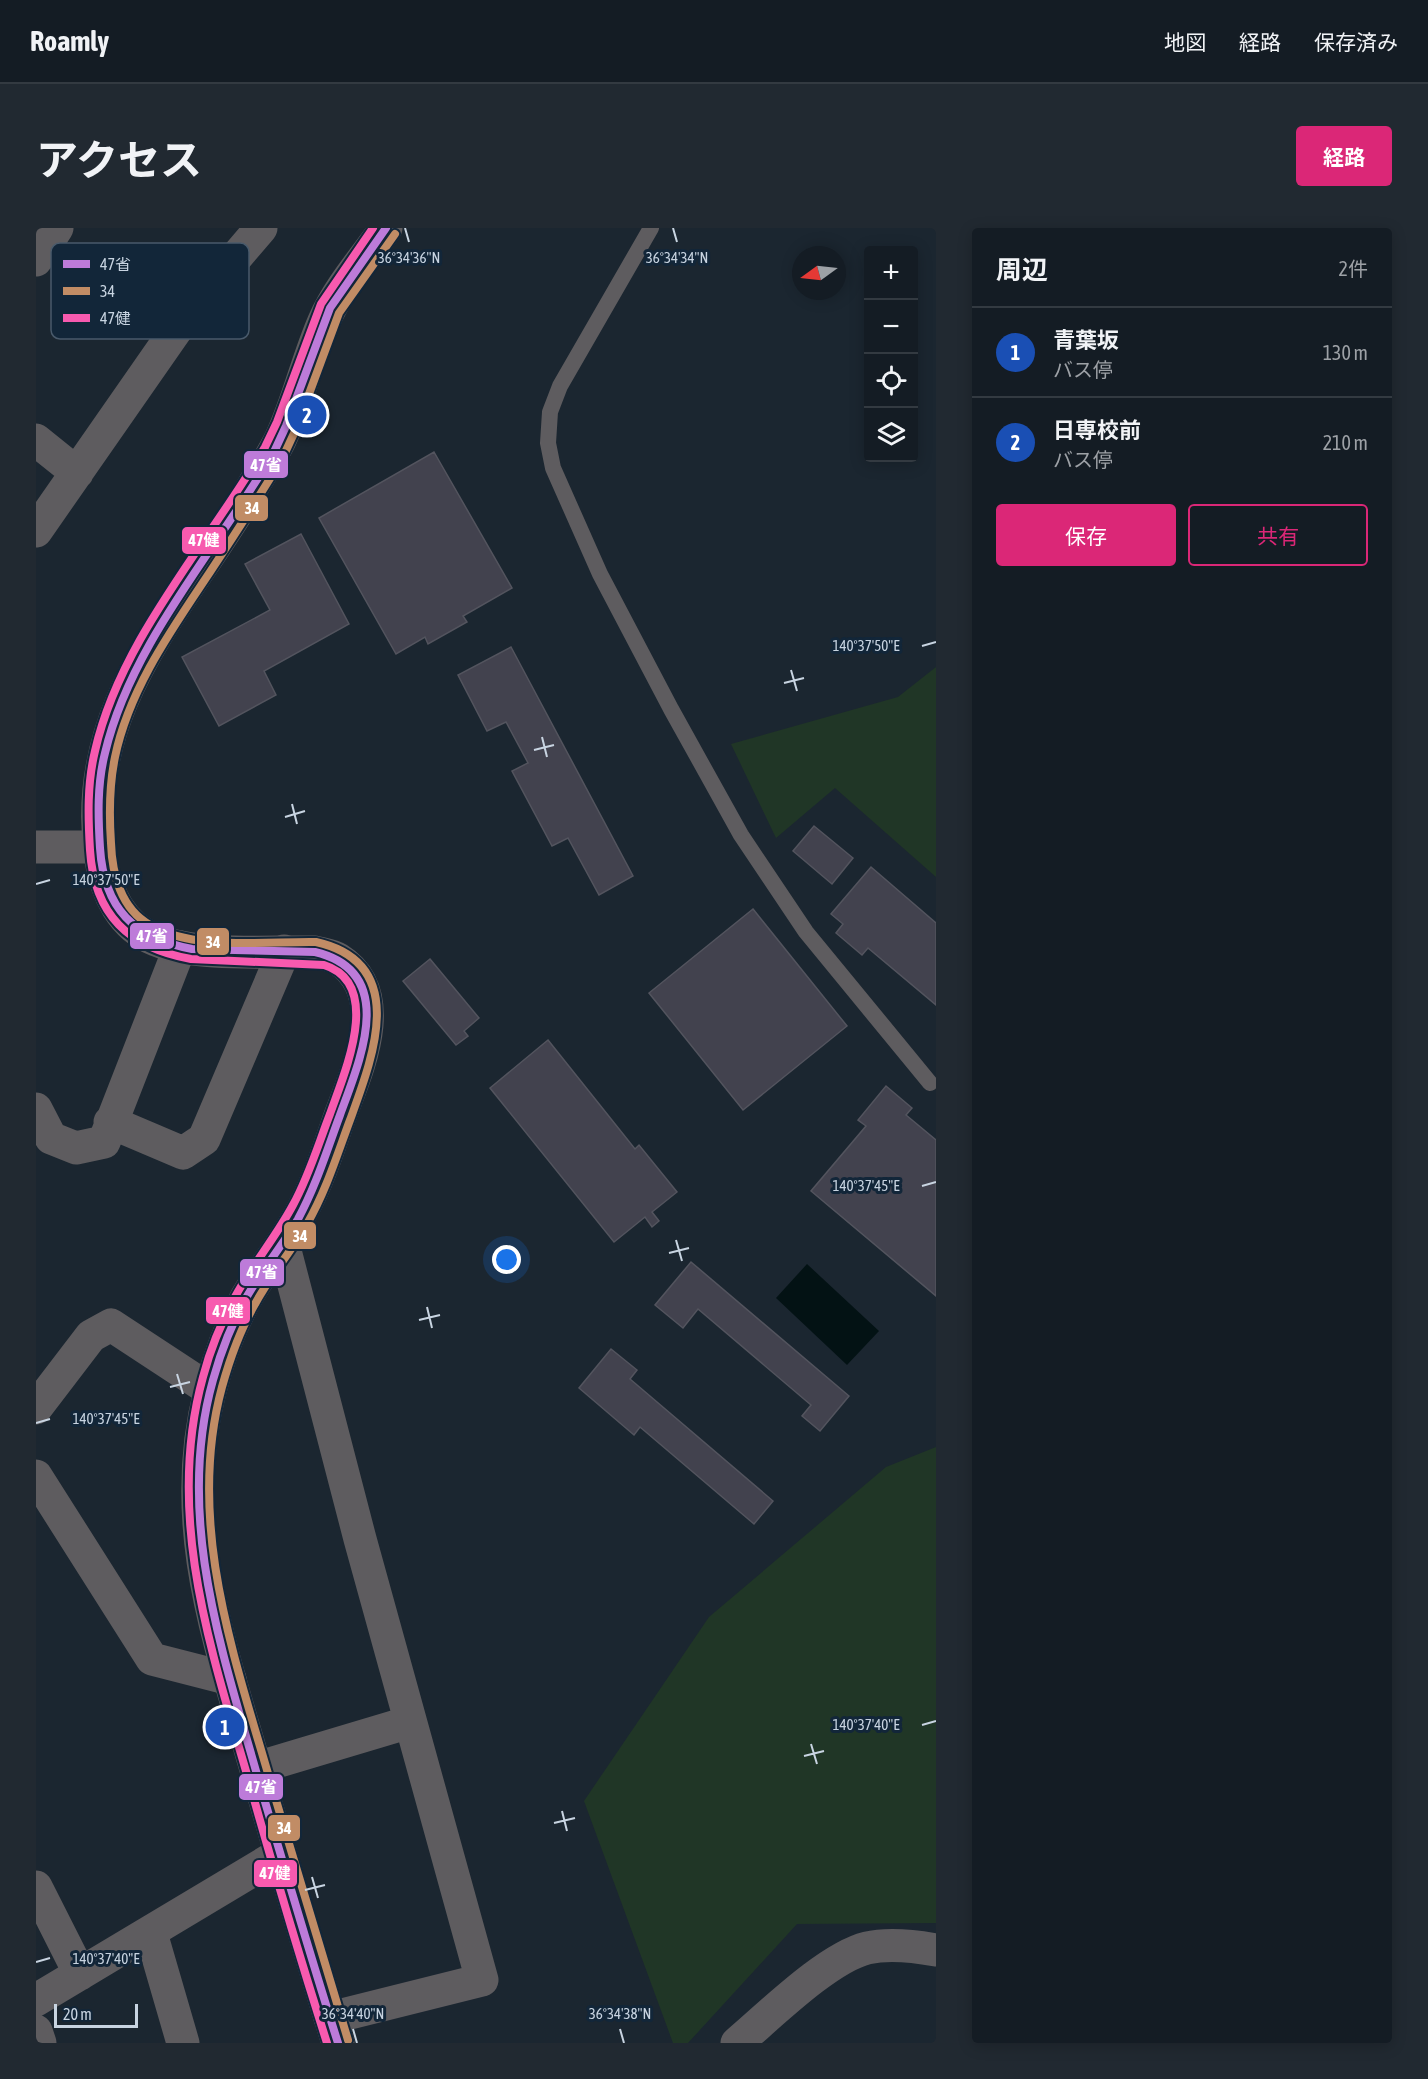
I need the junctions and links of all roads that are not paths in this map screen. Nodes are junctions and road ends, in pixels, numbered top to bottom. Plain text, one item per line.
1 (57, 228) edge
2 (261, 228) edge
3 (386, 228) edge
4 (651, 228) edge
5 (248, 243) edge
6 (36, 260) edge
7 (170, 339) edge
8 (36, 440) edge
9 (77, 473) junction
10 (36, 531) edge
11 (36, 847) edge
12 (99, 847) junction
13 (180, 947) junction
14 (284, 951) junction
15 (930, 1083) dead end
16 (36, 1109) edge
17 (110, 1122) junction
18 (283, 1243) junction
19 (210, 1390) junction
20 (36, 1408) edge
21 (36, 1476) edge
22 (230, 1679) junction
23 (410, 1722) junction
24 (256, 1768) junction
25 (280, 1854) junction
26 (36, 1887) edge
27 (151, 1933) junction
28 (936, 1950) edge
29 (80, 1974) junction
30 (36, 2000) edge
31 (334, 2030) edge
32 (36, 2031) edge
33 (40, 2043) edge
34 (183, 2043) edge
35 (736, 2043) edge

1 - 6 street
2 - 5 street
3 - 12 street
4 - 15 lane
7 - 9 street
8 - 9 street
9 - 10 street
11 - 12 street
12 - 13 street
13 - 14 street
13 - 17 street
14 - 17 street
14 - 18 street
16 - 17 street
18 - 19 street
18 - 23 street
19 - 20 street
19 - 22 street
21 - 22 street
22 - 24 street
23 - 24 street
23 - 31 street
24 - 25 street
25 - 27 street
25 - 31 street
26 - 29 street
27 - 29 street
27 - 34 street
28 - 35 street
29 - 30 street
32 - 33 street

